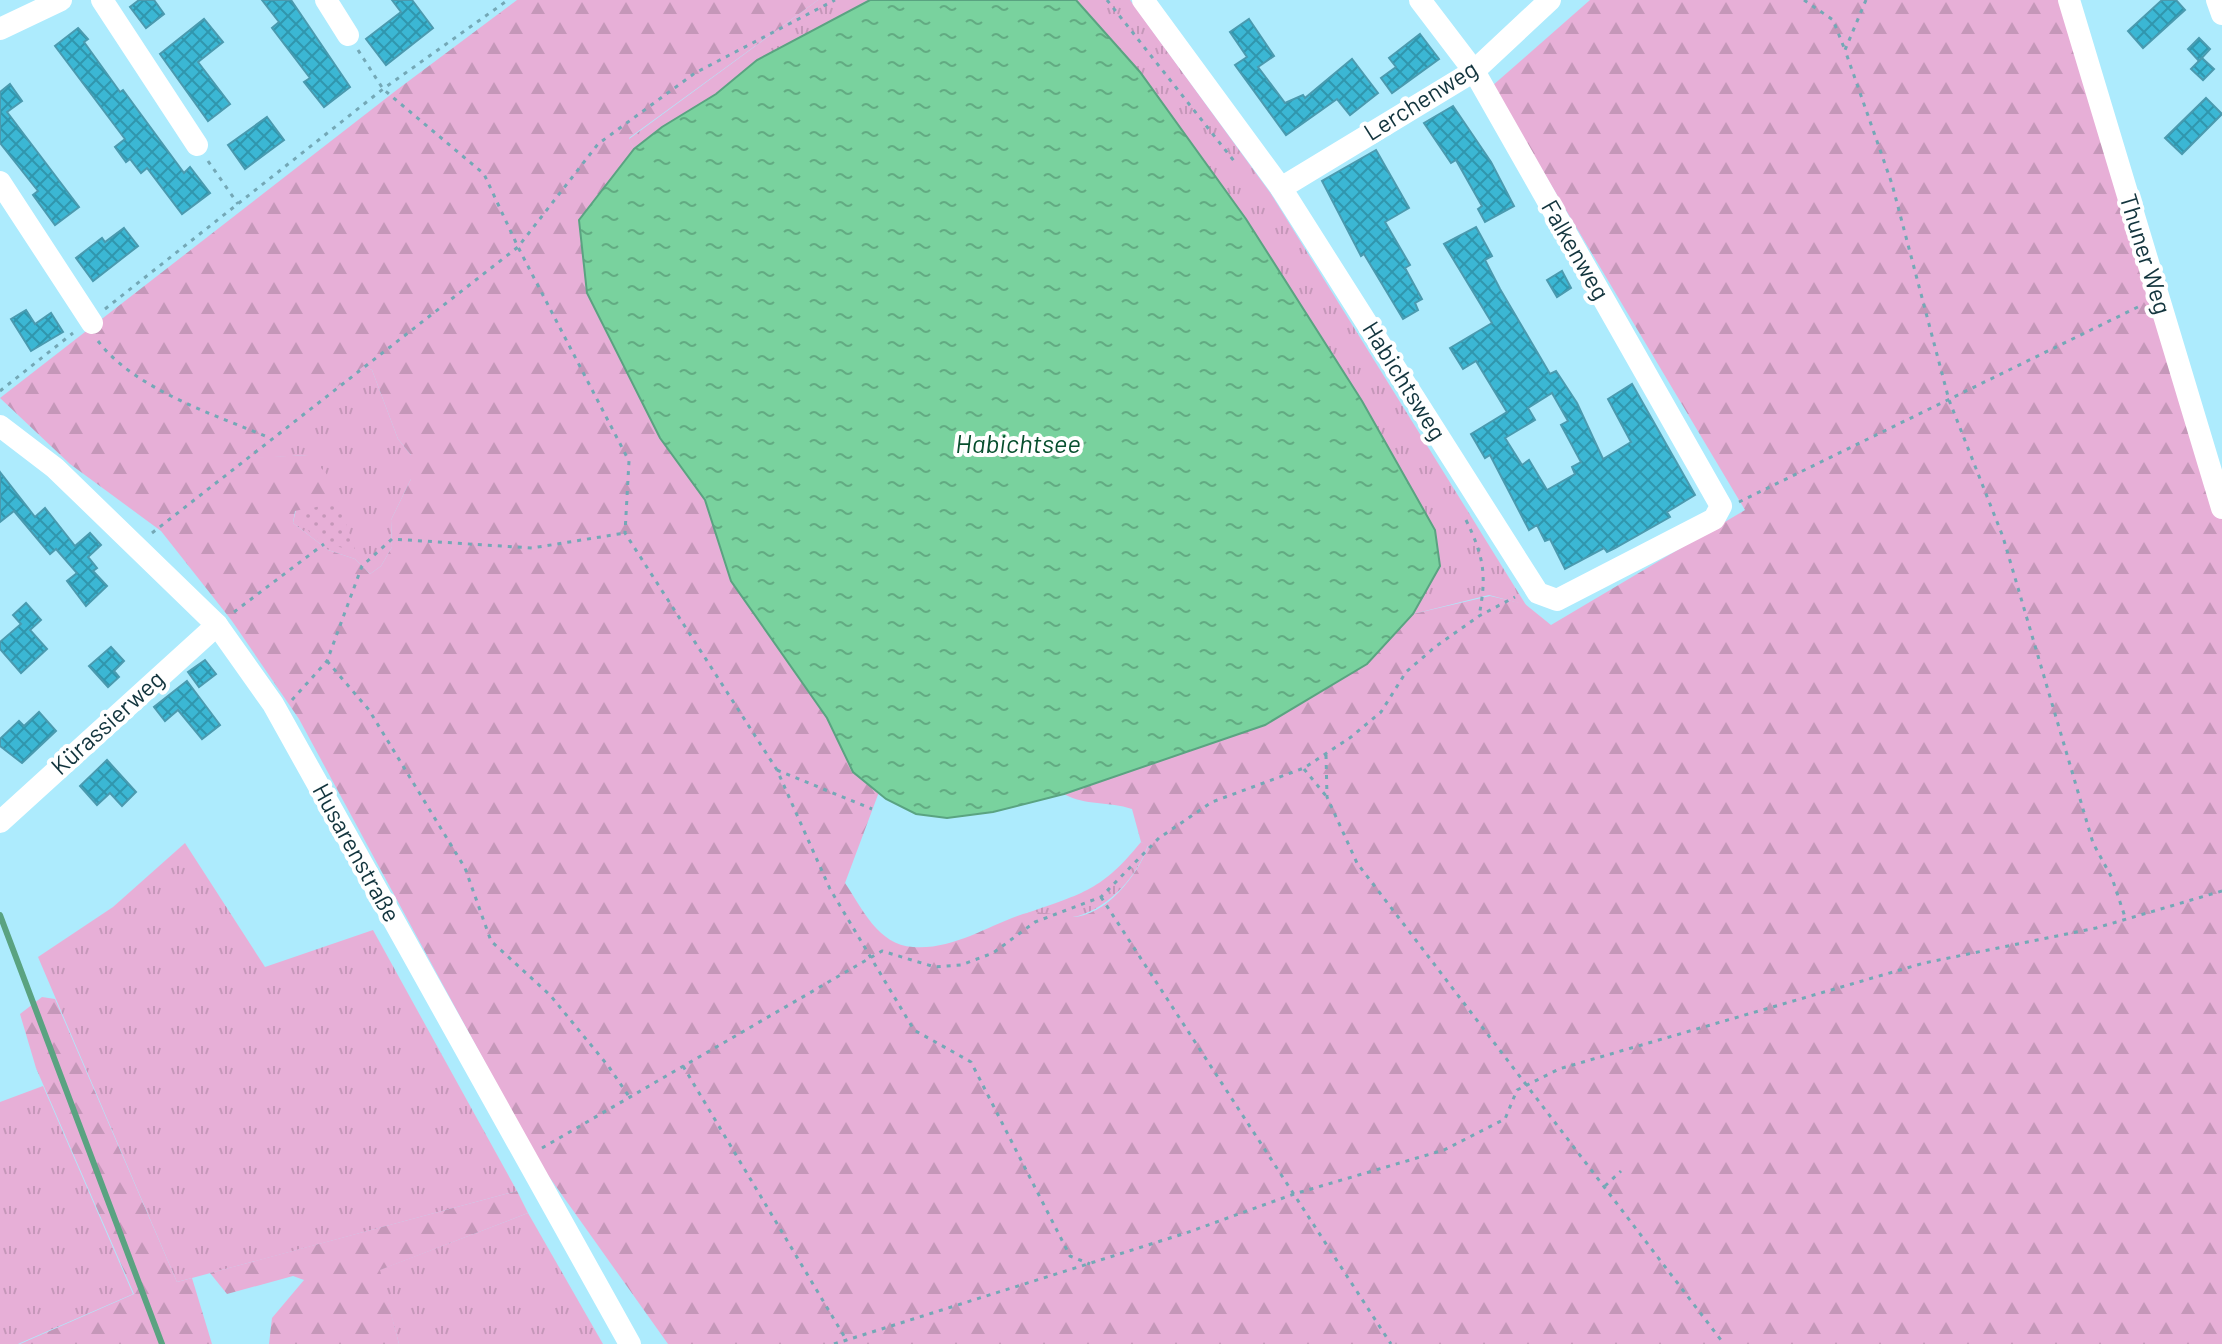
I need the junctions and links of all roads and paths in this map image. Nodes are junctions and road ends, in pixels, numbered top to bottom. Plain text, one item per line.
1 (61, 0) edge
2 (102, 0) edge
3 (326, 0) edge
4 (508, 0) edge
5 (835, 0) edge
6 (1107, 0) edge
7 (1143, 0) edge
8 (1420, 0) edge
9 (1550, 0) edge
10 (1804, 0) edge
11 (1866, 0) edge
12 (2069, 0) edge
13 (2217, 0) edge
14 (2222, 14) edge
15 (0, 29) edge
16 (348, 35) joint
17 (1845, 50) junction
18 (1474, 71) junction
19 (383, 89) junction
20 (197, 145) joint
21 (1243, 173) dead end
22 (0, 182) edge
23 (1281, 188) junction
24 (238, 204) junction
25 (518, 247) junction
26 (2158, 297) junction
27 (91, 322) junction
28 (0, 391) edge
29 (1949, 400) junction
30 (0, 426) edge
31 (270, 438) junction
32 (1721, 506) junction
33 (2222, 508) edge
34 (1462, 511) dead end
35 (625, 533) junction
36 (324, 544) dead end
37 (137, 545) junction
38 (1538, 593) junction
39 (1479, 616) junction
40 (217, 625) junction
41 (327, 661) junction
42 (279, 713) junction
43 (1326, 753) junction
44 (1304, 768) junction
45 (777, 770) junction
46 (1327, 797) junction
47 (872, 809) dead end
48 (0, 822) edge
49 (2222, 891) edge
50 (1101, 897) junction
51 (2125, 917) junction
52 (873, 957) junction
53 (683, 1065) junction
54 (1528, 1085) junction
55 (630, 1098) junction
56 (534, 1153) dead end
57 (1621, 1171) dead end
58 (1605, 1186) junction
59 (1294, 1194) junction
60 (1090, 1264) junction
61 (847, 1341) junction
62 (630, 1344) edge
63 (834, 1344) edge
64 (1391, 1344) edge
65 (1724, 1344) edge

1 - 15 street
2 - 20 street
3 - 16 street
4 - 19 path
5 - 25 path
6 - 21 path
7 - 23 street, Habichtsweg
8 - 18 street, Falkenweg
9 - 18 street, Lerchenweg
10 - 17 path
11 - 17 path
12 - 26 street, Thuner Weg
13 - 14 street
16 - 19 path
17 - 29 path
18 - 23 street, Lerchenweg
18 - 32 street, Falkenweg
19 - 24 path
19 - 25 path
20 - 24 path
22 - 27 street
23 - 38 street, Habichtsweg
24 - 27 path
25 - 31 path
25 - 35 path
26 - 29 path
26 - 33 street, Thuner Weg
27 - 28 path
27 - 31 path
29 - 32 path
29 - 51 path
30 - 37 street, Husarenstraße
31 - 37 path
32 - 38 street
34 - 39 path
35 - 41 path
35 - 45 path
36 - 40 path
37 - 40 street, Husarenstraße
38 - 39 path
39 - 43 path
40 - 42 street, Husarenstraße
40 - 48 street, Kürassierweg
41 - 42 path
41 - 55 path
42 - 62 street, Husarenstraße
43 - 44 path
43 - 46 path
44 - 46 path
44 - 50 path
45 - 47 path
45 - 52 path
46 - 54 path
49 - 51 path
50 - 52 path
50 - 59 path
51 - 54 path
52 - 53 path
52 - 60 path
53 - 55 path
53 - 61 path
54 - 58 path
54 - 59 path
55 - 56 path
57 - 58 path
58 - 65 path
59 - 60 path
59 - 64 path
60 - 61 path
61 - 63 path

